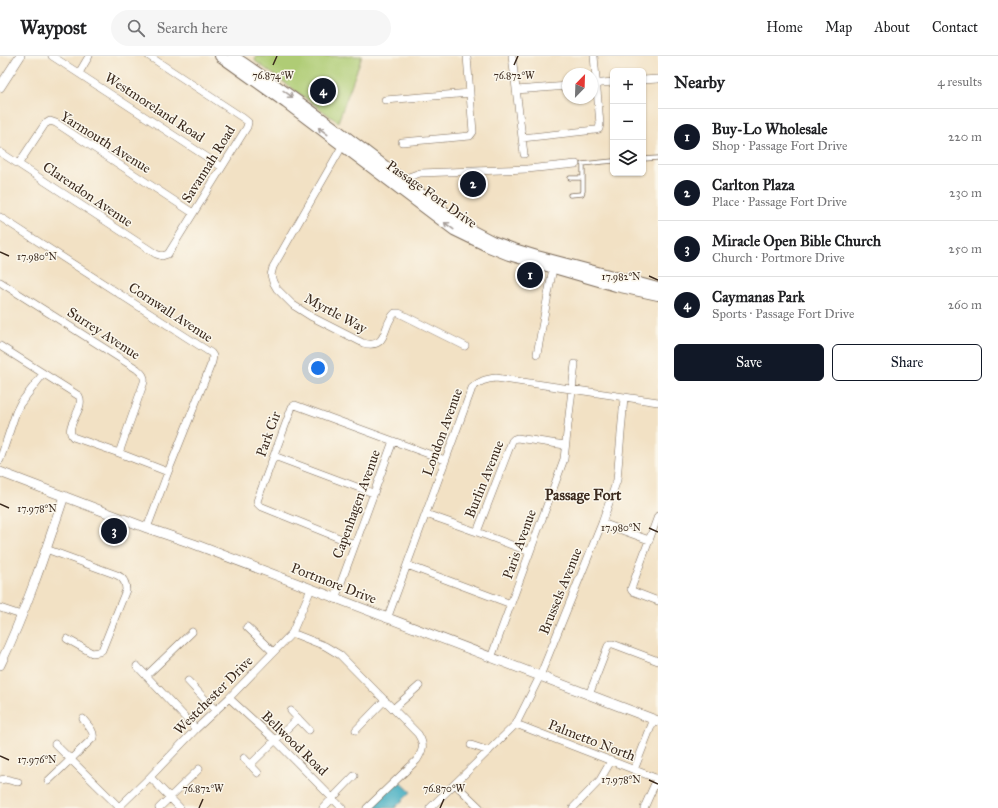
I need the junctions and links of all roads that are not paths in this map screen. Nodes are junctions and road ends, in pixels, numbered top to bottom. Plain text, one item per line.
1 (20, 56) edge
2 (52, 56) edge
3 (89, 56) edge
4 (149, 56) edge
5 (220, 56) edge
6 (233, 56) edge
7 (467, 56) edge
8 (512, 56) edge
9 (594, 56) edge
10 (594, 68) edge
11 (79, 73) junction
12 (658, 78) edge
13 (646, 80) edge
14 (610, 82) edge
15 (598, 84) edge
16 (0, 86) edge
17 (562, 86) edge
18 (516, 90) junction
19 (470, 93) junction
20 (385, 100) dead end
21 (598, 104) edge
22 (522, 138) junction
23 (345, 141) junction
24 (402, 142) dead end
25 (0, 152) edge
26 (524, 154) dead end
27 (658, 158) edge
28 (646, 159) edge
29 (610, 161) edge
30 (19, 163) junction
31 (579, 164) junction
32 (222, 167) junction
33 (570, 178) dead end
34 (583, 178) junction
35 (402, 179) junction
36 (570, 195) dead end
37 (193, 213) junction
38 (0, 217) edge
39 (162, 256) joint
40 (553, 268) junction
41 (0, 282) edge
42 (658, 288) edge
43 (658, 295) edge
44 (0, 346) edge
45 (465, 346) dead end
46 (537, 354) dead end
47 (575, 364) dead end
48 (43, 374) junction
49 (572, 390) junction
50 (624, 398) junction
51 (658, 402) edge
52 (393, 441) junction
53 (565, 445) junction
54 (119, 453) junction
55 (274, 456) junction
56 (0, 460) edge
57 (445, 460) junction
58 (0, 472) edge
59 (168, 472) junction
60 (374, 493) junction
61 (64, 496) junction
62 (426, 514) junction
63 (658, 516) edge
64 (602, 522) junction
65 (147, 528) junction
66 (477, 532) junction
67 (649, 540) junction
68 (354, 544) junction
69 (46, 549) junction
70 (530, 552) junction
71 (407, 565) junction
72 (311, 589) junction
73 (335, 599) junction
74 (658, 601) edge
75 (511, 604) junction
76 (0, 608) edge
77 (21, 615) junction
78 (388, 618) junction
79 (247, 627) dead end
80 (192, 632) dead end
81 (292, 633) junction
82 (67, 639) dead end
83 (273, 652) junction
84 (491, 658) junction
85 (658, 661) edge
86 (0, 665) edge
87 (137, 666) dead end
88 (146, 676) junction
89 (540, 676) junction
90 (188, 681) dead end
91 (419, 686) dead end
92 (589, 695) junction
93 (229, 698) junction
94 (385, 700) junction
95 (393, 709) junction
96 (291, 711) dead end
97 (216, 712) junction
98 (298, 718) junction
99 (83, 719) dead end
100 (656, 720) edge
101 (516, 724) junction
102 (196, 729) junction
103 (309, 730) dead end
104 (356, 730) dead end
105 (275, 740) junction
106 (55, 744) dead end
107 (472, 745) dead end
108 (489, 751) junction
109 (244, 758) dead end
110 (71, 760) junction
111 (611, 761) junction
112 (250, 765) junction
113 (199, 769) dead end
114 (634, 770) junction
115 (258, 773) dead end
116 (354, 776) dead end
117 (150, 777) junction
118 (657, 779) edge
119 (0, 780) edge
120 (48, 781) dead end
121 (18, 782) dead end
122 (455, 784) junction
123 (170, 797) junction
124 (333, 798) junction
125 (119, 808) edge
126 (159, 808) edge
127 (180, 808) edge
128 (323, 808) edge
129 (342, 808) edge
130 (367, 808) edge
131 (430, 808) edge
132 (480, 808) edge
133 (573, 808) edge
134 (644, 808) edge

1 - 16 street
2 - 11 street, Westmoreland Road
3 - 11 street
4 - 32 street, Savannah Road
23 -> 5 main road, Passage Fort Drive
6 -> 23 main road, Passage Fort Drive
7 - 19 street
8 - 18 street
9 - 10 street
11 - 32 street, Westmoreland Road
12 - 13 street
14 - 15 street
17 - 18 street
18 - 22 street
19 - 20 street
19 - 24 street
21 - 22 street
22 - 26 street
23 - 35 main road, Passage Fort Drive
40 -> 23 main road, Passage Fort Drive
23 - 45 street, Myrtle Way
25 - 30 street, Clarendon Avenue
27 - 28 lane
29 - 31 lane
30 - 37 street, Yarmouth Avenue
30 - 39 street, Clarendon Avenue
31 - 34 lane
31 - 35 street
32 - 37 street, Savannah Road
33 - 34 lane
34 - 36 lane
35 - 42 main road, Passage Fort Drive
37 - 39 street, Savannah Road
38 - 59 street, Cornwall Avenue
40 - 43 main road, Passage Fort Drive
40 - 46 street
41 - 54 street, Surrey Avenue
44 - 48 street
47 - 49 street, Paris Avenue
48 - 54 street
48 - 56 street
49 - 50 street, London Avenue
49 - 53 street, Paris Avenue
49 - 57 street, London Avenue
50 - 51 street, London Avenue
50 - 64 street, Brussels Avenue
52 - 55 street, Park Cir
52 - 57 street, Park Cir
52 - 60 street, Capenhagen Avenue
53 - 66 street, Burlin Avenue
53 - 70 street, Paris Avenue
54 - 59 street
55 - 60 street
55 - 68 street, Park Cir
57 - 62 street, London Avenue
58 - 61 street, Portmore Drive
59 - 65 street, Cornwall Avenue
60 - 68 street, Capenhagen Avenue
61 - 65 street, Portmore Drive
61 - 69 street
62 - 66 street
62 - 71 street, London Avenue
63 - 67 street
64 - 67 street
64 - 89 street, Brussels Avenue
65 - 72 street, Portmore Drive
66 - 70 street
67 - 74 street
68 - 73 street, Capenhagen Avenue
69 - 77 street
69 - 82 street
70 - 75 street, Paris Avenue
71 - 75 street
71 - 78 street, London Avenue
72 - 73 street, Portmore Drive
72 - 81 street, Westchester Drive
73 - 78 street, Portmore Drive
75 - 84 street, Paris Avenue
76 - 77 street
77 - 86 street
78 - 84 street, Portmore Drive
79 - 83 street
80 - 88 street
81 - 83 street, Westchester Drive
81 - 94 street
83 - 93 street, Westchester Drive
84 - 89 street, Portmore Drive
85 - 92 street
87 - 88 street
88 - 102 street
89 - 92 street, Portmore Drive
89 - 101 street, Brussels Avenue
90 - 97 street
91 - 95 street
92 - 100 street, Portmore Drive
93 - 97 street, Westchester Drive
93 - 105 street, Bellwood Road
94 - 95 street
94 - 104 street
95 - 130 street
96 - 98 street
97 - 102 street, Westchester Drive
98 - 103 street
98 - 105 street
99 - 110 street
100 - 114 street
101 - 108 street, Brussels Avenue
101 - 111 street, Palmetto North
102 - 117 street, Westchester Drive
105 - 112 street
105 - 124 street, Bellwood Road
106 - 110 street
107 - 108 street
108 - 122 street, Brussels Avenue
109 - 112 street
110 - 120 street
110 - 125 street
111 - 114 street, Palmetto North
111 - 133 street
112 - 115 street
113 - 123 street
114 - 118 street, Palmetto North
116 - 124 street
117 - 123 street
117 - 125 street, Westchester Drive
118 - 134 street
119 - 121 street
122 - 131 street, Brussels Avenue
122 - 132 street
123 - 126 street
123 - 127 street
124 - 128 street
124 - 129 street, Bellwood Road

